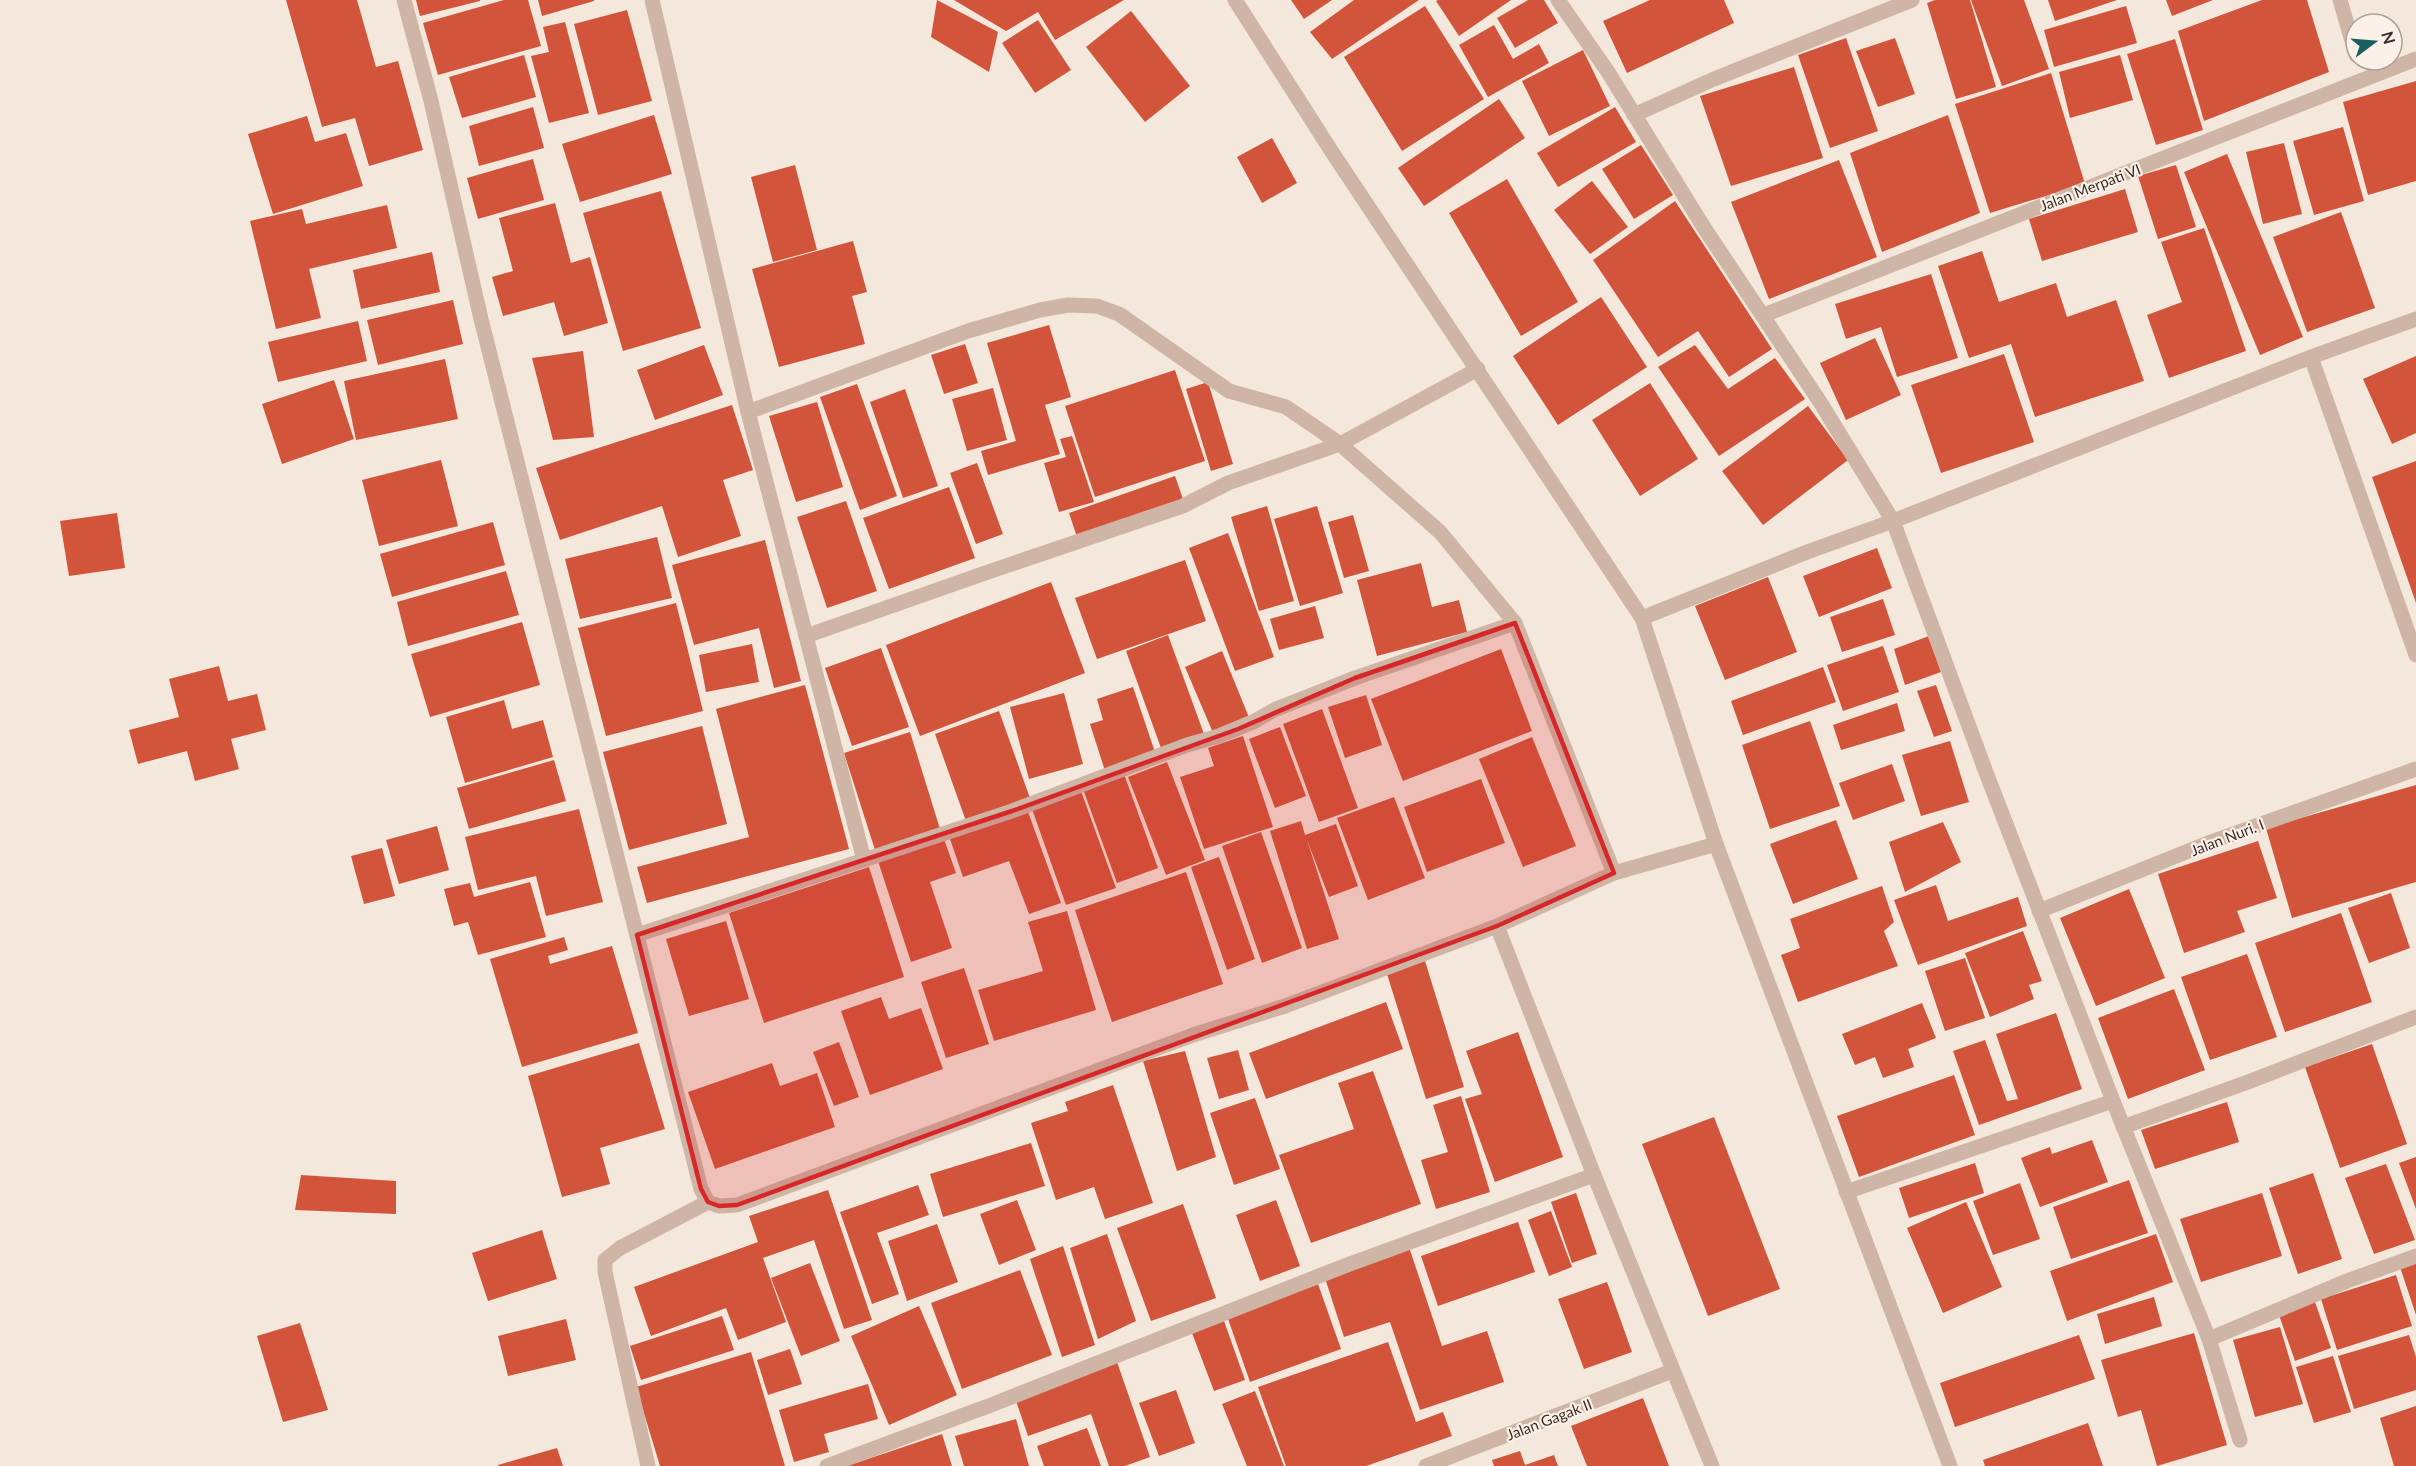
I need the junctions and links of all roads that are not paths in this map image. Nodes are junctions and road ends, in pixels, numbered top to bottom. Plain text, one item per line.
1 (404, 0) edge
2 (652, 0) edge
3 (1235, 0) edge
4 (1558, 0) edge
5 (1912, 0) edge
6 (2416, 59) edge
7 (2361, 72) edge
8 (2364, 81) junction
9 (1634, 115) junction
10 (1764, 315) junction
11 (2416, 319) edge
12 (2312, 357) junction
13 (1478, 369) junction
14 (748, 412) junction
15 (1340, 444) junction
16 (1893, 521) junction
17 (1642, 618) junction
18 (1515, 623) junction
19 (806, 636) junction
20 (2416, 655) edge
21 (2416, 770) edge
22 (1716, 844) junction
23 (864, 860) junction
24 (1614, 873) junction
25 (2039, 911) junction
26 (1497, 926) junction
27 (637, 934) junction
28 (2416, 1017) edge
29 (2113, 1101) junction
30 (2123, 1127) junction
31 (1594, 1175) junction
32 (1846, 1192) junction
33 (708, 1202) junction
34 (2416, 1256) edge
35 (2209, 1339) junction
36 (1672, 1371) junction
37 (2240, 1440) dead end
38 (648, 1466) edge
39 (827, 1466) edge
40 (1426, 1466) edge
41 (1712, 1466) edge
42 (1950, 1466) edge

1 - 27 street
2 - 14 street
3 - 13 street
4 - 9 street
5 - 9 street
6 - 8 street, Jalan Merpati VI
7 - 8 street
8 - 10 street, Jalan Merpati VI
9 - 10 street
10 - 16 street
11 - 12 street
12 - 16 street
12 - 20 street
13 - 15 street
13 - 17 street
14 - 15 street
14 - 19 street
15 - 18 street
15 - 19 street
16 - 17 street
16 - 25 street
17 - 22 street
18 - 23 street
18 - 24 street
19 - 23 street
21 - 25 street, Jalan Nuri. I
22 - 24 street
22 - 32 street
23 - 27 street
24 - 26 street
25 - 29 street
26 - 31 street
26 - 33 street
27 - 33 street
28 - 30 street
29 - 30 street
29 - 32 street
30 - 35 street
31 - 36 street
31 - 39 street
32 - 42 street
33 - 38 street
34 - 35 street
35 - 37 street
36 - 40 street, Jalan Gagak II
36 - 41 street

